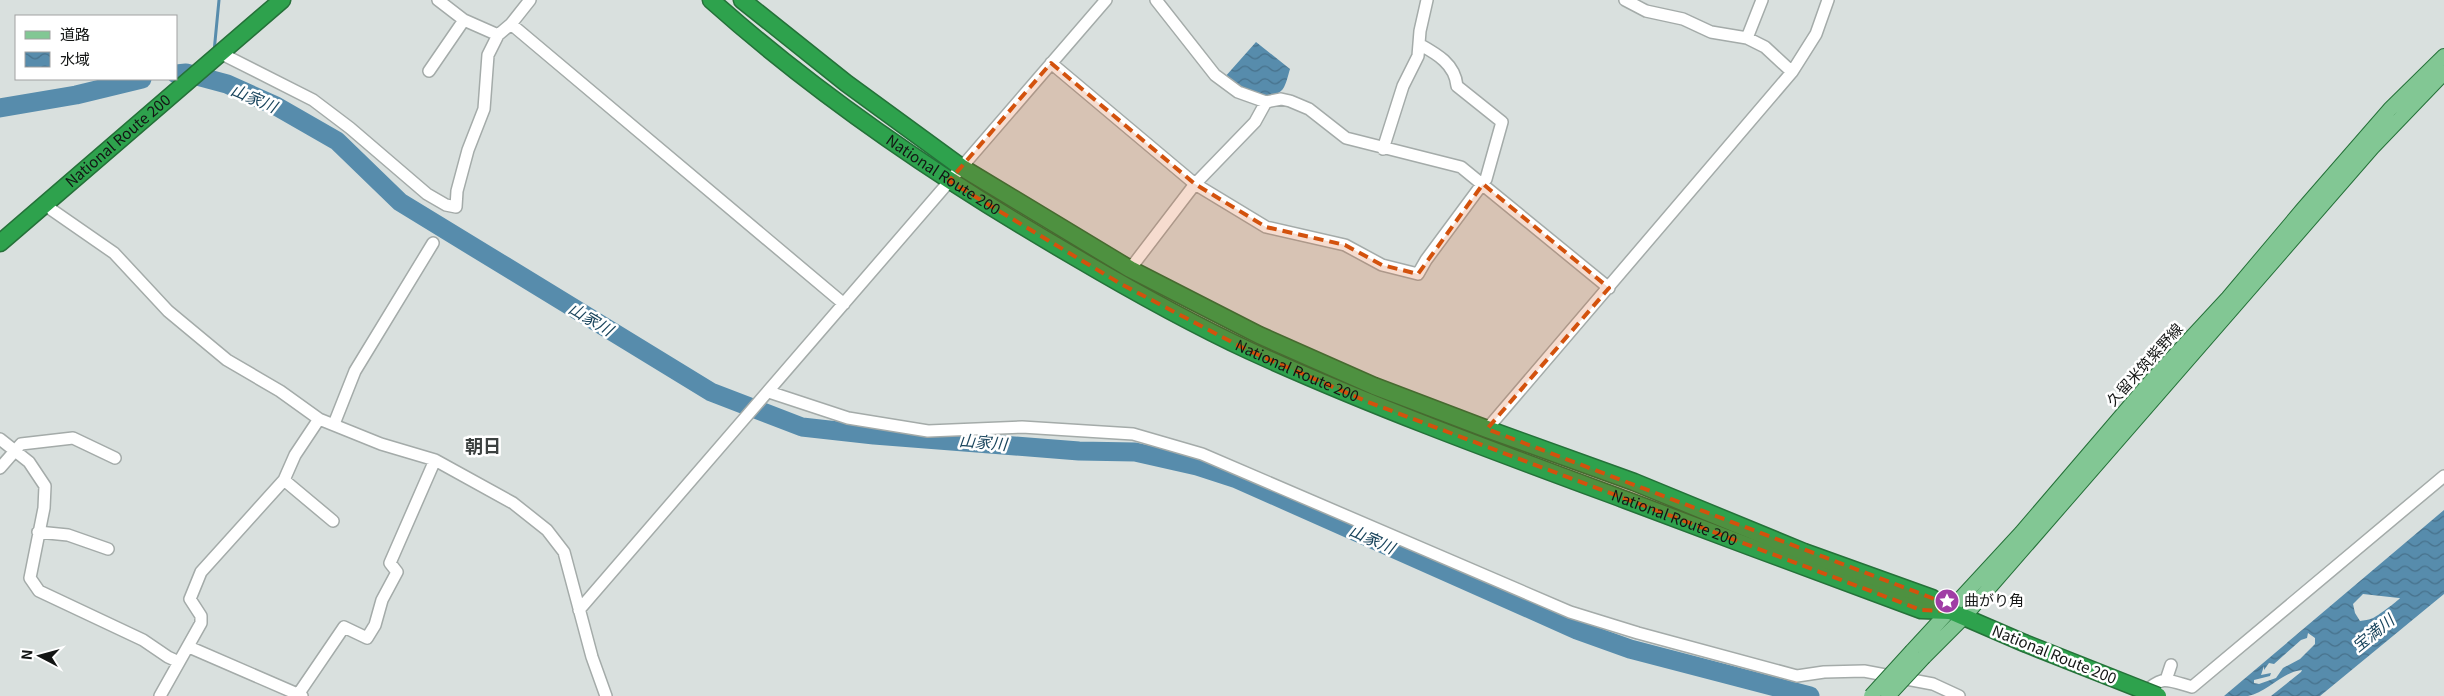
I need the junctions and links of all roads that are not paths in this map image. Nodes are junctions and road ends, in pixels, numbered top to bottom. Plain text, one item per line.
1 (282, 0) edge
2 (438, 0) edge
3 (530, 0) edge
4 (711, 0) edge
5 (742, 0) edge
6 (1106, 0) edge
7 (1427, 0) edge
8 (1624, 0) edge
9 (1762, 0) edge
10 (1828, 0) edge
11 (1163, 3) edge
12 (464, 20) junction
13 (511, 24) junction
14 (498, 35) junction
15 (1747, 38) junction
16 (1420, 44) junction
17 (220, 53) junction
18 (2444, 56) edge
19 (1051, 62) junction
20 (429, 71) dead end
21 (1792, 72) junction
22 (2444, 73) edge
23 (1266, 102) junction
24 (1383, 149) junction
25 (961, 167) junction
26 (949, 180) junction
27 (1195, 184) junction
28 (1483, 184) junction
29 (46, 203) junction
30 (0, 242) edge
31 (433, 243) dead end
32 (1130, 268) junction
33 (1608, 288) junction
34 (844, 304) junction
35 (769, 392) junction
36 (319, 419) junction
37 (334, 424) junction
38 (1487, 429) junction
39 (0, 439) edge
40 (14, 450) junction
41 (115, 458) dead end
42 (435, 460) junction
43 (0, 468) edge
44 (2444, 476) edge
45 (284, 480) junction
46 (333, 521) dead end
47 (38, 532) junction
48 (108, 549) dead end
49 (579, 610) junction
50 (1956, 615) junction
51 (189, 646) junction
52 (1918, 654) junction
53 (180, 662) junction
54 (2171, 665) dead end
55 (2166, 680) junction
56 (299, 695) edge
57 (160, 696) edge
58 (606, 696) edge
59 (1871, 696) edge
60 (1888, 696) edge
61 (1959, 696) edge
62 (2140, 696) edge
63 (2158, 696) edge

1 - 17 highway, National Route 200
2 - 12 street
3 - 13 street
4 - 26 highway, National Route 200
5 - 25 highway, National Route 200
6 - 19 street
7 - 16 street
8 - 15 street
9 - 15 street
10 - 21 street
11 - 23 street
12 - 14 street
12 - 20 street
13 - 14 street
13 - 34 street
14 - 17 street
15 - 21 street
16 - 24 street
16 - 28 street
17 - 29 highway, National Route 200
18 - 50 main road, 久留米筑紫野線
19 - 25 street
19 - 27 street
21 - 33 street
22 - 50 main road, 久留米筑紫野線
23 - 24 street
23 - 27 street
24 - 28 street
25 - 26 street
25 - 32 highway, National Route 200
26 - 34 street
26 - 50 highway, National Route 200
27 - 28 street
27 - 32 street
28 - 33 street
29 - 30 highway, National Route 200
29 - 36 street
31 - 37 street
32 - 38 highway, National Route 200
33 - 38 street
34 - 35 street
35 - 49 street
35 - 61 street
36 - 37 street
36 - 45 street
37 - 42 street
38 - 50 highway, National Route 200
39 - 40 street
40 - 41 street
40 - 43 street
40 - 47 street
42 - 49 street
42 - 56 street
44 - 55 street
45 - 46 street
45 - 51 street
47 - 48 street
47 - 53 street
49 - 58 street
50 - 52 main road, 久留米筑紫野線
50 - 63 highway, National Route 200, bridge
51 - 53 street
51 - 56 street
52 - 59 main road, 久留米筑紫野線, bridge
52 - 60 main road, 久留米筑紫野線, bridge
53 - 57 street
54 - 55 street
55 - 62 street

